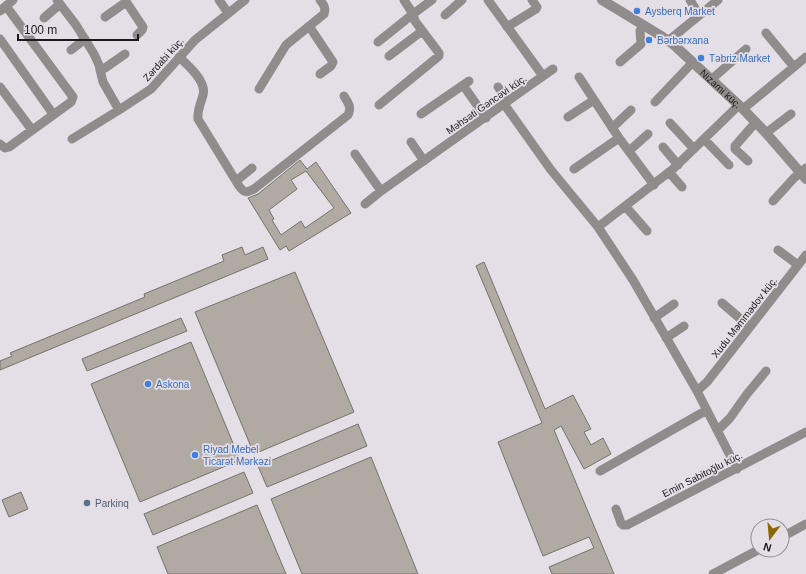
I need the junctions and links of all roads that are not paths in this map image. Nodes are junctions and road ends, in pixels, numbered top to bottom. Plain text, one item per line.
1 (219, 0) edge
2 (245, 0) edge
3 (320, 0) edge
4 (404, 0) edge
5 (432, 0) edge
6 (462, 0) edge
7 (488, 0) edge
8 (532, 0) edge
9 (602, 0) edge
10 (690, 0) edge
11 (718, 0) edge
12 (125, 1) edge
13 (59, 2) edge
14 (6, 6) edge
15 (228, 13) junction
16 (413, 14) junction
17 (445, 15) dead end
18 (699, 15) junction
19 (105, 17) dead end
20 (44, 18) dead end
21 (643, 25) junction
22 (309, 26) junction
23 (507, 27) junction
24 (422, 31) junction
25 (766, 33) dead end
26 (137, 35) dead end
27 (0, 39) edge
28 (85, 39) junction
29 (668, 41) junction
30 (378, 42) dead end
31 (746, 49) dead end
32 (71, 50) dead end
33 (125, 54) dead end
34 (389, 56) dead end
35 (179, 57) junction
36 (806, 57) edge
37 (620, 62) dead end
38 (692, 62) junction
39 (794, 67) junction
40 (553, 69) dead end
41 (100, 70) junction
42 (320, 74) dead end
43 (543, 76) junction
44 (579, 77) dead end
45 (712, 79) junction
46 (0, 87) edge
47 (498, 87) dead end
48 (259, 89) dead end
49 (344, 96) dead end
50 (594, 100) junction
51 (655, 102) dead end
52 (506, 103) junction
53 (379, 105) dead end
54 (741, 107) junction
55 (119, 110) junction
56 (631, 110) dead end
57 (53, 114) junction
58 (421, 114) dead end
59 (791, 114) dead end
60 (568, 117) dead end
61 (486, 118) junction
62 (756, 122) junction
63 (670, 123) dead end
64 (612, 128) junction
65 (32, 130) junction
66 (766, 133) junction
67 (648, 134) dead end
68 (619, 138) junction
69 (72, 139) dead end
70 (704, 139) junction
71 (411, 142) dead end
72 (0, 144) edge
73 (663, 147) dead end
74 (694, 149) junction
75 (629, 151) junction
76 (355, 154) dead end
77 (424, 161) junction
78 (748, 161) dead end
79 (678, 165) junction
80 (729, 165) dead end
81 (252, 168) dead end
82 (574, 169) dead end
83 (670, 172) junction
84 (804, 173) edge
85 (236, 181) junction
86 (654, 185) junction
87 (682, 188) dead end
88 (380, 191) junction
89 (773, 201) dead end
90 (365, 204) dead end
91 (626, 206) junction
92 (598, 227) junction
93 (647, 231) dead end
94 (778, 250) dead end
95 (806, 255) edge
96 (798, 265) junction
97 (722, 303) dead end
98 (674, 304) dead end
99 (654, 318) junction
100 (684, 326) dead end
101 (750, 327) junction
102 (666, 338) junction
103 (766, 371) dead end
104 (697, 391) junction
105 (707, 410) junction
106 (718, 430) junction
107 (806, 432) edge
108 (737, 469) junction
109 (600, 471) dead end
110 (616, 509) dead end
111 (806, 524) edge
112 (790, 533) edge
113 (750, 554) edge
114 (713, 574) edge

1 - 15 street
2 - 15 street, Zərdabi küç.
3 - 22 street
4 - 16 street
5 - 16 street
6 - 17 street
7 - 23 street, Məhsəti Gəncəvi küç.
8 - 23 street
9 - 21 street, Nizami küç.
10 - 18 street
11 - 18 street
12 - 19 street
12 - 26 street
13 - 20 street
13 - 28 street
14 - 57 street
15 - 35 street, Zərdabi küç.
16 - 24 street
16 - 30 street
18 - 29 street
21 - 29 street, Nizami küç.
21 - 37 street
22 - 42 street
22 - 48 street
23 - 43 street, Məhsəti Gəncəvi küç.
24 - 34 street
24 - 53 street
25 - 39 street
27 - 57 street
28 - 32 street
28 - 41 street
29 - 38 street, Nizami küç.
31 - 45 street
33 - 41 street
35 - 55 street, Zərdabi küç.
35 - 85 street
36 - 39 street
38 - 45 street, Nizami küç.
38 - 51 street
39 - 54 street
40 - 43 street
41 - 55 street
43 - 52 street, Məhsəti Gəncəvi küç.
44 - 50 street
45 - 54 street, Nizami küç.
46 - 65 street
47 - 52 street
49 - 85 street
50 - 60 street
50 - 64 street
52 - 61 street, Məhsəti Gəncəvi küç.
52 - 92 street
54 - 62 street, Nizami küç.
54 - 70 street
55 - 69 street, Zərdabi küç.
56 - 64 street
57 - 65 street
58 - 61 street
59 - 66 street
61 - 77 street, Məhsəti Gəncəvi küç.
62 - 66 street, Nizami küç.
62 - 78 street
63 - 74 street
64 - 68 street
65 - 72 street
66 - 84 street, Nizami küç.
67 - 75 street
68 - 75 street
68 - 82 street
70 - 74 street
70 - 80 street
71 - 77 street
73 - 79 street
74 - 79 street
75 - 86 street
76 - 88 street
77 - 88 street, Məhsəti Gəncəvi küç.
79 - 83 street
81 - 85 street
83 - 86 street
83 - 87 street
84 - 89 street
86 - 91 street
88 - 90 street, Məhsəti Gəncəvi küç.
91 - 92 street
91 - 93 street
92 - 99 street
94 - 96 street
95 - 96 street, Xudu Məmmədov küç.
96 - 101 street, Xudu Məmmədov küç.
97 - 101 street
98 - 99 street
99 - 102 street
100 - 102 street
101 - 104 street, Xudu Məmmədov küç.
102 - 104 street
103 - 106 street
104 - 105 street
105 - 106 street
105 - 109 street
106 - 108 street
107 - 108 street, Emin Sabitoğlu küç.
108 - 110 street, Emin Sabitoğlu küç.
111 - 112 street
113 - 114 street

